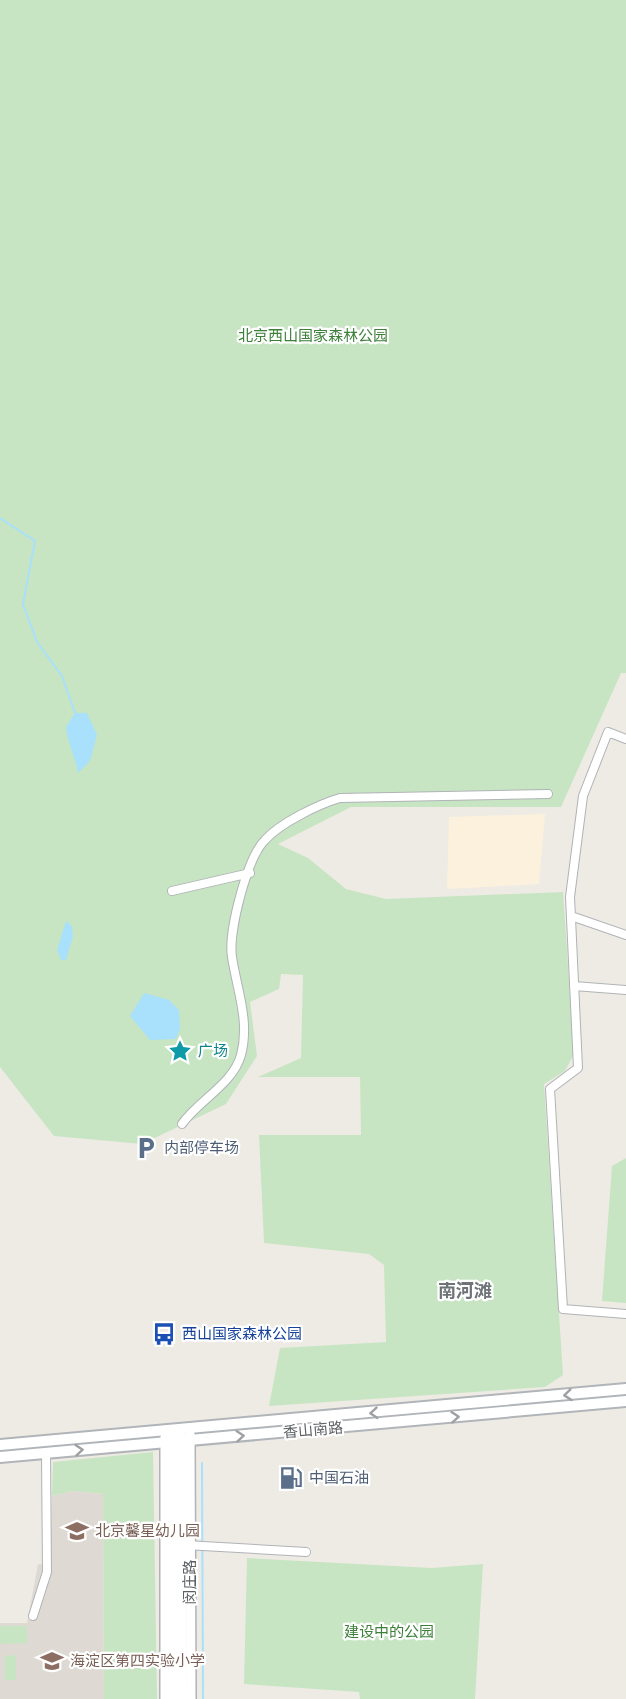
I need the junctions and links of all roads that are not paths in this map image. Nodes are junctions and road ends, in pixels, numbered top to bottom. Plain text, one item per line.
1 (626, 739) edge
2 (548, 794) dead end
3 (249, 873) junction
4 (172, 891) dead end
5 (571, 916) junction
6 (626, 935) edge
7 (574, 986) junction
8 (626, 990) edge
9 (182, 1124) dead end
10 (626, 1314) edge
11 (626, 1389) edge
12 (626, 1401) edge
13 (177, 1436) junction
14 (0, 1445) edge
15 (46, 1453) junction
16 (0, 1457) edge
17 (186, 1545) junction
18 (306, 1552) dead end
19 (33, 1616) dead end
20 (165, 1699) edge
21 (173, 1699) edge
22 (182, 1699) edge
23 (191, 1699) edge

1 - 5 street
2 - 3 street
3 - 4 street
3 - 9 street
5 - 6 street
5 - 7 street
7 - 8 street
7 - 10 street
11 -> 13 main road, 香山南路
13 -> 12 main road, 香山南路
13 - 14 main road, 香山南路
15 -> 13 main road, 香山南路
13 - 17 main road, 闵庄路
13 - 20 street, 闵庄路
13 - 21 main road, 闵庄路
15 - 16 main road, 香山南路
15 - 19 street
17 - 18 street
17 - 22 main road, 闵庄路
17 - 23 street, 闵庄路

